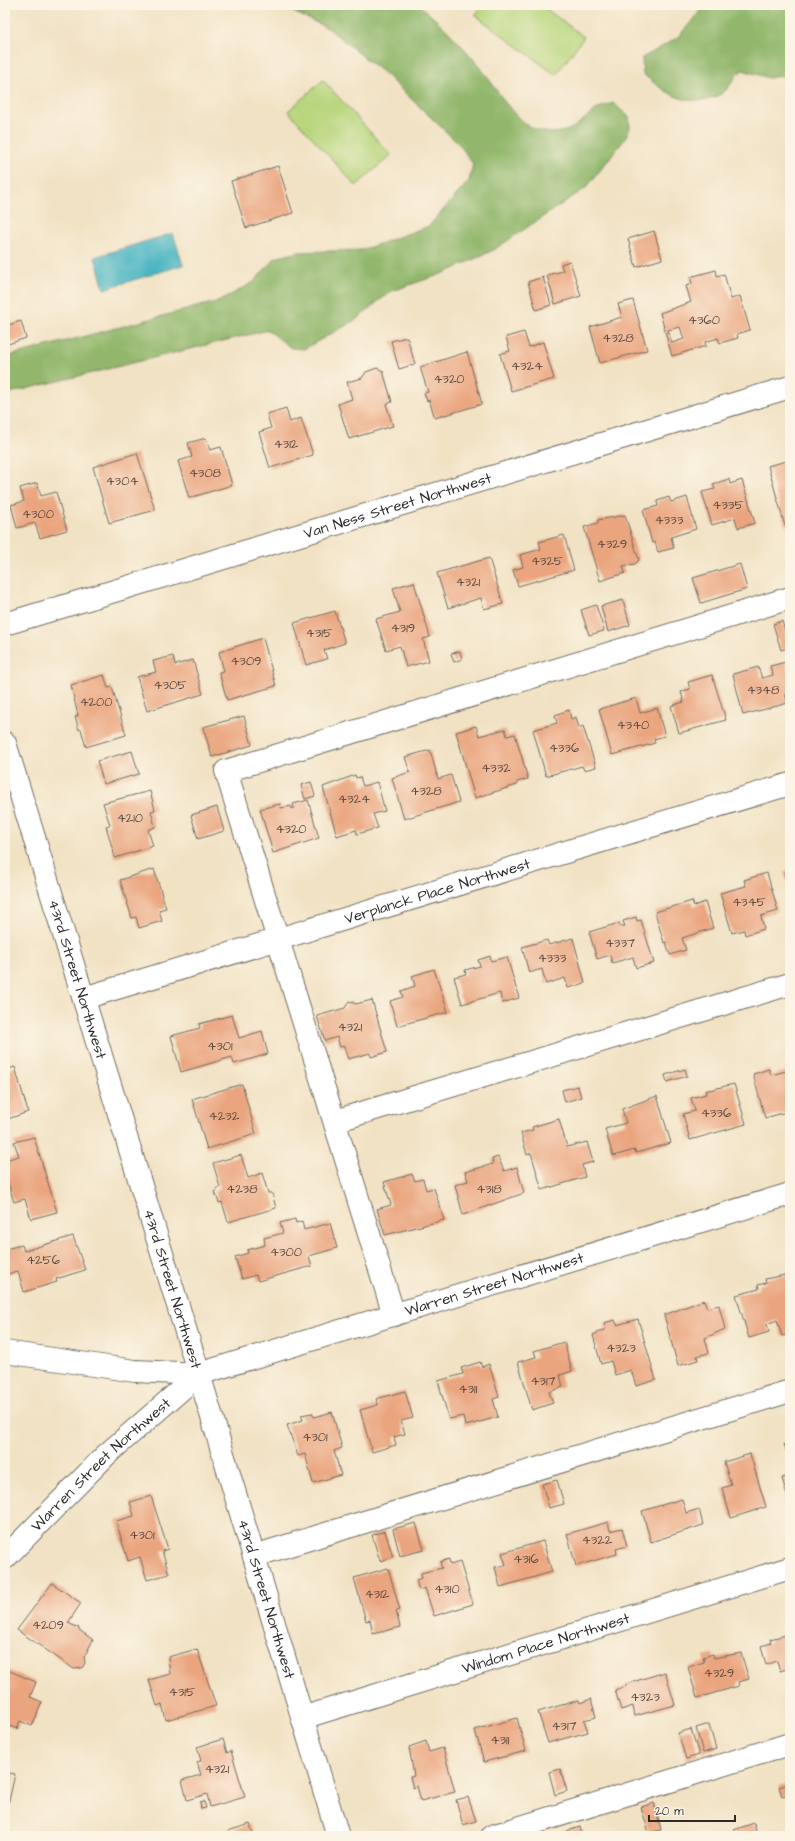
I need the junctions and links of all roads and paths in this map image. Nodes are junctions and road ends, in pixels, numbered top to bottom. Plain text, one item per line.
1 (790, 387) edge
2 (790, 598) edge
3 (5, 624) edge
4 (5, 743) edge
5 (790, 784) edge
6 (277, 939) junction
7 (790, 984) edge
8 (84, 998) junction
9 (335, 1121) junction
10 (790, 1194) edge
11 (394, 1315) junction
12 (5, 1352) edge
13 (199, 1374) junction
14 (790, 1391) edge
15 (254, 1556) junction
16 (5, 1558) edge
17 (790, 1568) edge
18 (302, 1718) junction
19 (790, 1744) edge
20 (338, 1836) edge
21 (492, 1836) edge

1 - 3 street, Van Ness Street Northwest
2 - 6 street
4 - 8 street, 43rd Street Northwest
5 - 6 street, Verplanck Place Northwest
6 - 8 street, Verplanck Place Northwest
6 - 9 street
7 - 9 street
8 - 13 street, 43rd Street Northwest
9 - 11 street
10 - 11 street, Warren Street Northwest
11 - 13 street, Warren Street Northwest
12 - 13 street, Warren Street Northwest
13 - 15 street, 43rd Street Northwest
13 - 16 street, Warren Street Northwest
14 - 15 street
15 - 18 street, 43rd Street Northwest
17 - 18 street, Windom Place Northwest
18 - 20 street, 43rd Street Northwest
19 - 21 street

